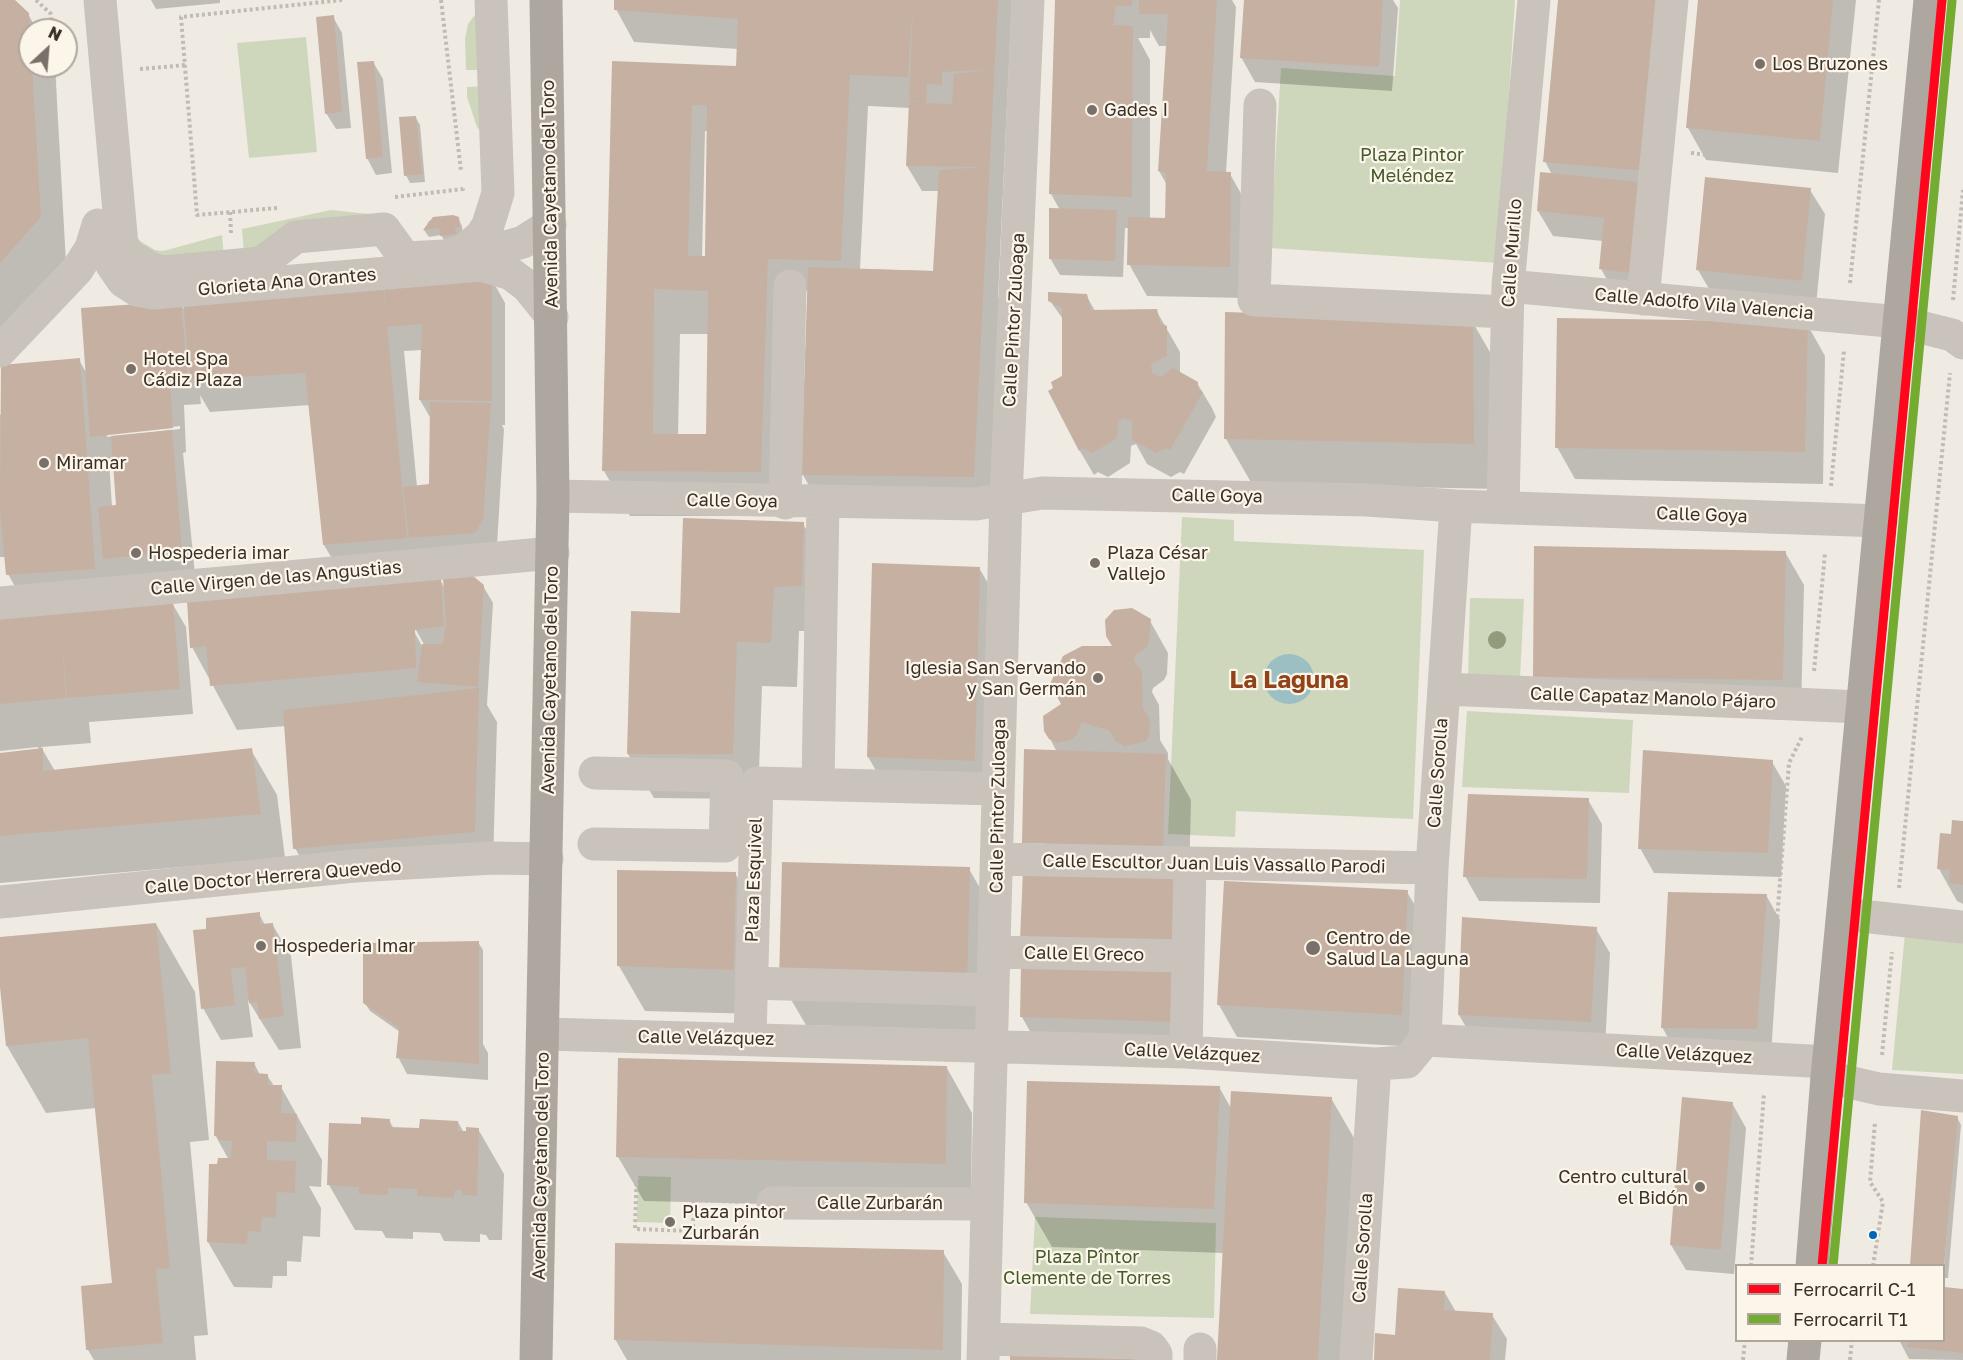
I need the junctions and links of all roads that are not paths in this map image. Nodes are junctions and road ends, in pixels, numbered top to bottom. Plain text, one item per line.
1 (82, 0) edge
2 (100, 0) edge
3 (491, 0) edge
4 (498, 0) edge
5 (546, 0) edge
6 (1028, 0) edge
7 (1534, 0) edge
8 (1672, 0) edge
9 (1930, 0) edge
10 (1260, 105) dead end
11 (98, 225) junction
12 (550, 225) junction
13 (465, 261) junction
14 (790, 286) dead end
15 (1643, 298) junction
16 (1508, 299) junction
17 (552, 317) junction
18 (1900, 322) junction
19 (1957, 339) edge
20 (0, 351) edge
21 (553, 496) junction
22 (1006, 498) junction
23 (785, 503) junction
24 (823, 503) junction
25 (1456, 506) junction
26 (1503, 507) junction
27 (1881, 521) junction
28 (553, 553) junction
29 (0, 603) edge
30 (1444, 689) junction
31 (1862, 707) junction
32 (595, 773) dead end
33 (818, 783) junction
34 (997, 789) junction
35 (594, 844) dead end
36 (547, 859) junction
37 (997, 860) junction
38 (1190, 864) junction
39 (1432, 868) junction
40 (0, 902) edge
41 (1843, 914) junction
42 (1963, 927) edge
43 (994, 952) junction
44 (1181, 956) junction
45 (751, 983) junction
46 (993, 990) junction
47 (544, 1034) junction
48 (750, 1039) junction
49 (1425, 1040) junction
50 (991, 1045) junction
51 (1186, 1052) junction
52 (1375, 1064) junction
53 (1828, 1070) junction
54 (1963, 1096) edge
55 (773, 1203) dead end
56 (986, 1204) junction
57 (1812, 1264) edge
58 (1805, 1342) edge
59 (984, 1349) edge
60 (1154, 1354) edge
61 (536, 1360) edge
62 (1356, 1360) edge
63 (1803, 1360) edge

1 - 11 street, Glorieta Ana Orantes
2 - 3 street, Glorieta Ana Orantes
4 - 13 street
5 - 12 main road, Avenida Cayetano del Toro
6 - 22 street, Calle Pintor Zuloaga
7 - 16 street, Calle Murillo
8 - 15 street
9 - 18 main road
10 - 16 street, Calle Adolfo Vila Valencia
11 - 13 street, Glorieta Ana Orantes
11 - 20 street
12 - 13 street
12 - 17 main road, Avenida Cayetano del Toro
13 - 17 street
14 - 23 street
15 - 16 street, Calle Adolfo Vila Valencia
15 - 18 street, Calle Adolfo Vila Valencia
16 - 26 street, Calle Murillo
17 - 21 main road, Avenida Cayetano del Toro
18 - 19 street, Calle Adolfo Vila Valencia
18 - 27 main road
21 - 23 street, Calle Goya
21 - 28 main road, Avenida Cayetano del Toro
22 - 24 street, Calle Goya
22 - 25 street, Calle Goya
22 - 34 street, Calle Pintor Zuloaga
23 - 24 street, Calle Goya
24 - 33 street
25 - 26 street, Calle Goya
25 - 30 street, Calle Sorolla
26 - 27 street, Calle Goya
27 - 31 main road
28 - 29 street, Calle Virgen de las Angustias
28 - 36 main road, Avenida Cayetano del Toro
30 - 31 street, Calle Capataz Manolo Pájaro
30 - 39 street, Calle Sorolla
31 - 41 main road
32 - 35 street
33 - 34 street, Plaza Esquivel
33 - 45 street, Plaza Esquivel
34 - 37 street, Calle Pintor Zuloaga
36 - 40 street, Calle Doctor Herrera Quevedo
36 - 47 main road, Avenida Cayetano del Toro
37 - 38 street, Calle Escultor Juan Luis Vassallo Parodi
37 - 43 street, Calle Pintor Zuloaga
38 - 39 street, Calle Escultor Juan Luis Vassallo Parodi
38 - 44 street
39 - 49 street, Calle Sorolla
41 - 42 street
41 - 53 main road
43 - 44 street, Calle El Greco
43 - 46 street, Calle Pintor Zuloaga
44 - 51 street
45 - 46 street
45 - 48 street, Plaza Esquivel
46 - 50 street, Calle Pintor Zuloaga
47 - 48 street, Calle Velázquez
47 - 61 main road, Avenida Cayetano del Toro
48 - 50 street, Calle Velázquez
49 - 52 street, Calle Velázquez
49 - 53 street, Calle Velázquez
50 - 51 street, Calle Velázquez
50 - 56 street, Calle Pintor Zuloaga
51 - 52 street, Calle Velázquez
52 - 62 street, Calle Sorolla
53 - 54 street, Calle Velázquez
53 - 57 main road
55 - 56 street, Calle Zurbarán
56 - 59 street, Calle Pintor Zuloaga
58 - 63 main road
59 - 60 street

